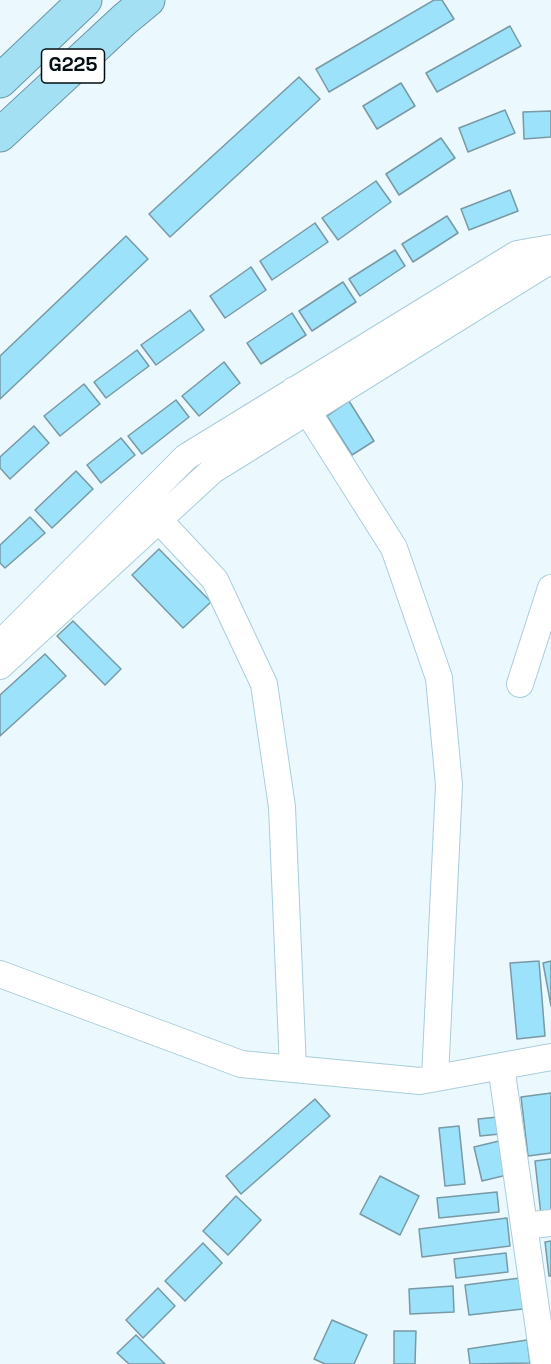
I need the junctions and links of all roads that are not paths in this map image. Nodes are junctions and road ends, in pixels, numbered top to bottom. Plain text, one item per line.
1 (85, 0) edge
2 (148, 0) edge
3 (0, 81) edge
4 (0, 135) edge
5 (548, 256) edge
6 (294, 390) junction
7 (308, 411) junction
8 (159, 520) junction
9 (551, 588) edge
10 (0, 644) edge
11 (0, 666) edge
12 (520, 684) dead end
13 (0, 974) edge
14 (551, 1057) edge
15 (501, 1066) junction
16 (293, 1069) junction
17 (435, 1078) junction
18 (551, 1223) edge
19 (524, 1226) junction
20 (543, 1364) edge

1 - 3 highway, G225
2 - 4 highway, G225
5 - 6 street
5 - 7 street
6 - 7 street
6 - 10 street
7 - 8 street
7 - 17 street
8 - 11 street
8 - 16 street
9 - 12 street
13 - 16 street
14 - 15 street
15 - 17 street
15 - 19 street
16 - 17 street
18 - 19 street
19 - 20 street

